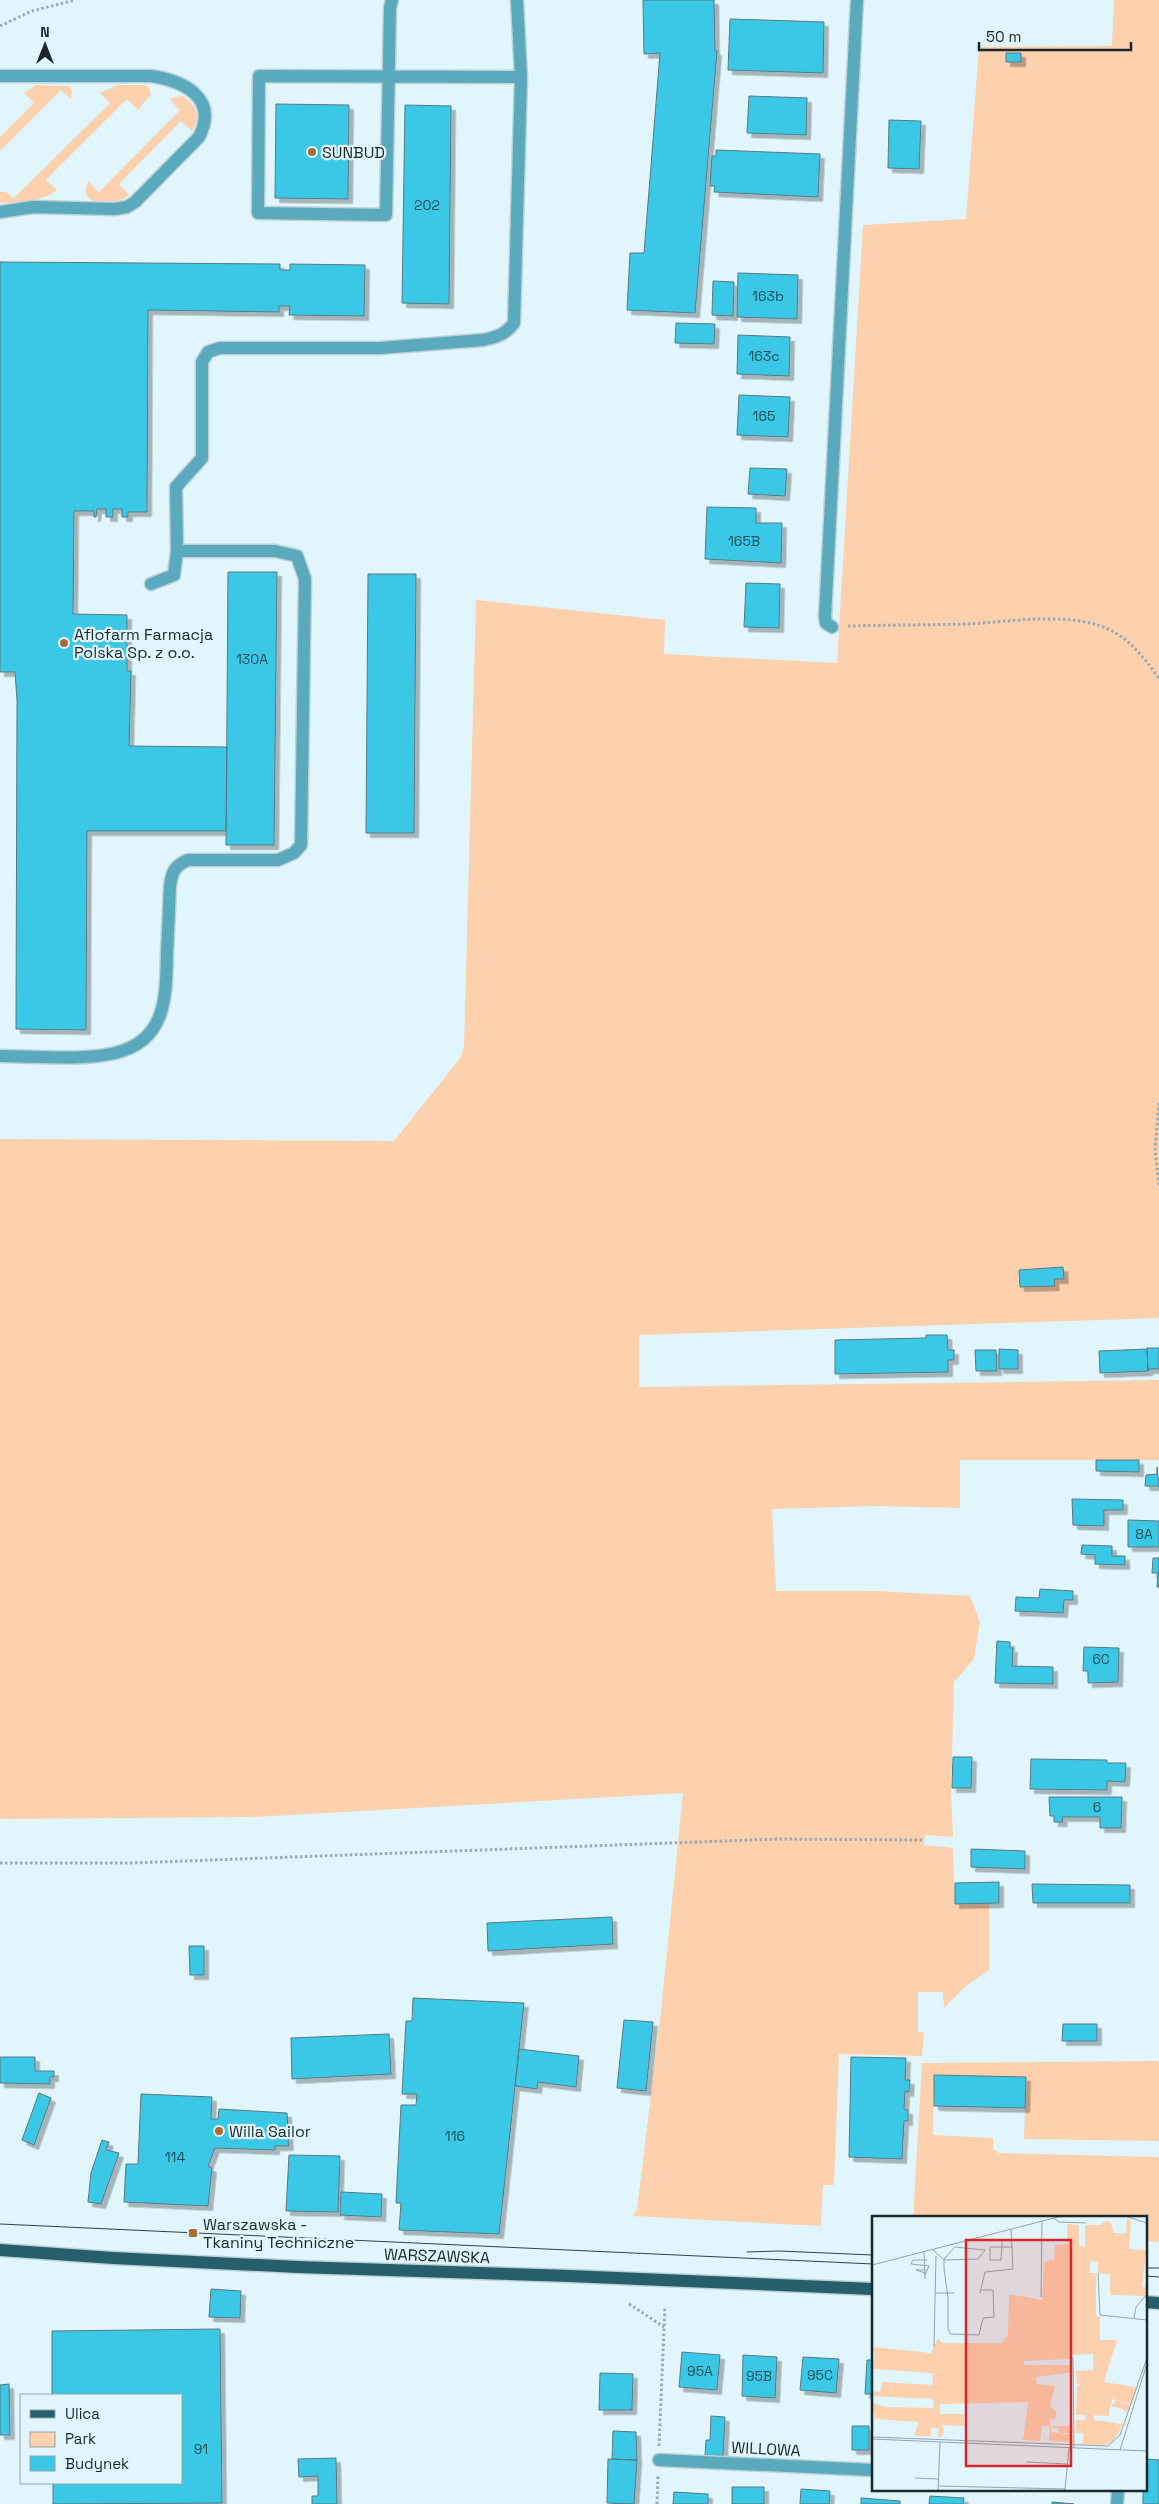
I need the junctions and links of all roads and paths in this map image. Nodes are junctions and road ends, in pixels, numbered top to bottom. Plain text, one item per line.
1 (75, 0) edge
2 (392, 0) edge
3 (517, 0) edge
4 (857, 0) edge
5 (0, 26) edge
6 (0, 76) edge
7 (389, 76) junction
8 (521, 77) junction
9 (0, 212) edge
10 (177, 551) junction
11 (151, 584) dead end
12 (832, 627) joint
13 (1159, 679) edge
14 (0, 1056) edge
15 (1159, 1103) edge
16 (1159, 1185) edge
17 (924, 1840) dead end
18 (0, 1863) edge
19 (0, 2250) edge
20 (872, 2290) edge
21 (1146, 2302) edge
22 (1159, 2303) edge
23 (629, 2304) dead end
24 (665, 2306) dead end
25 (664, 2327) junction
26 (658, 2460) junction
27 (872, 2470) edge
28 (657, 2504) edge

1 - 5 path
2 - 7 street
3 - 8 street
4 - 12 street
6 - 9 street
7 - 7 street
7 - 8 street
8 - 10 street
10 - 11 street
10 - 14 street
12 - 13 path
15 - 16 path
17 - 18 path
19 - 20 main road, WARSZAWSKA
21 - 22 main road
23 - 25 path
24 - 25 path
25 - 26 path
26 - 27 street, WILLOWA
26 - 28 path

